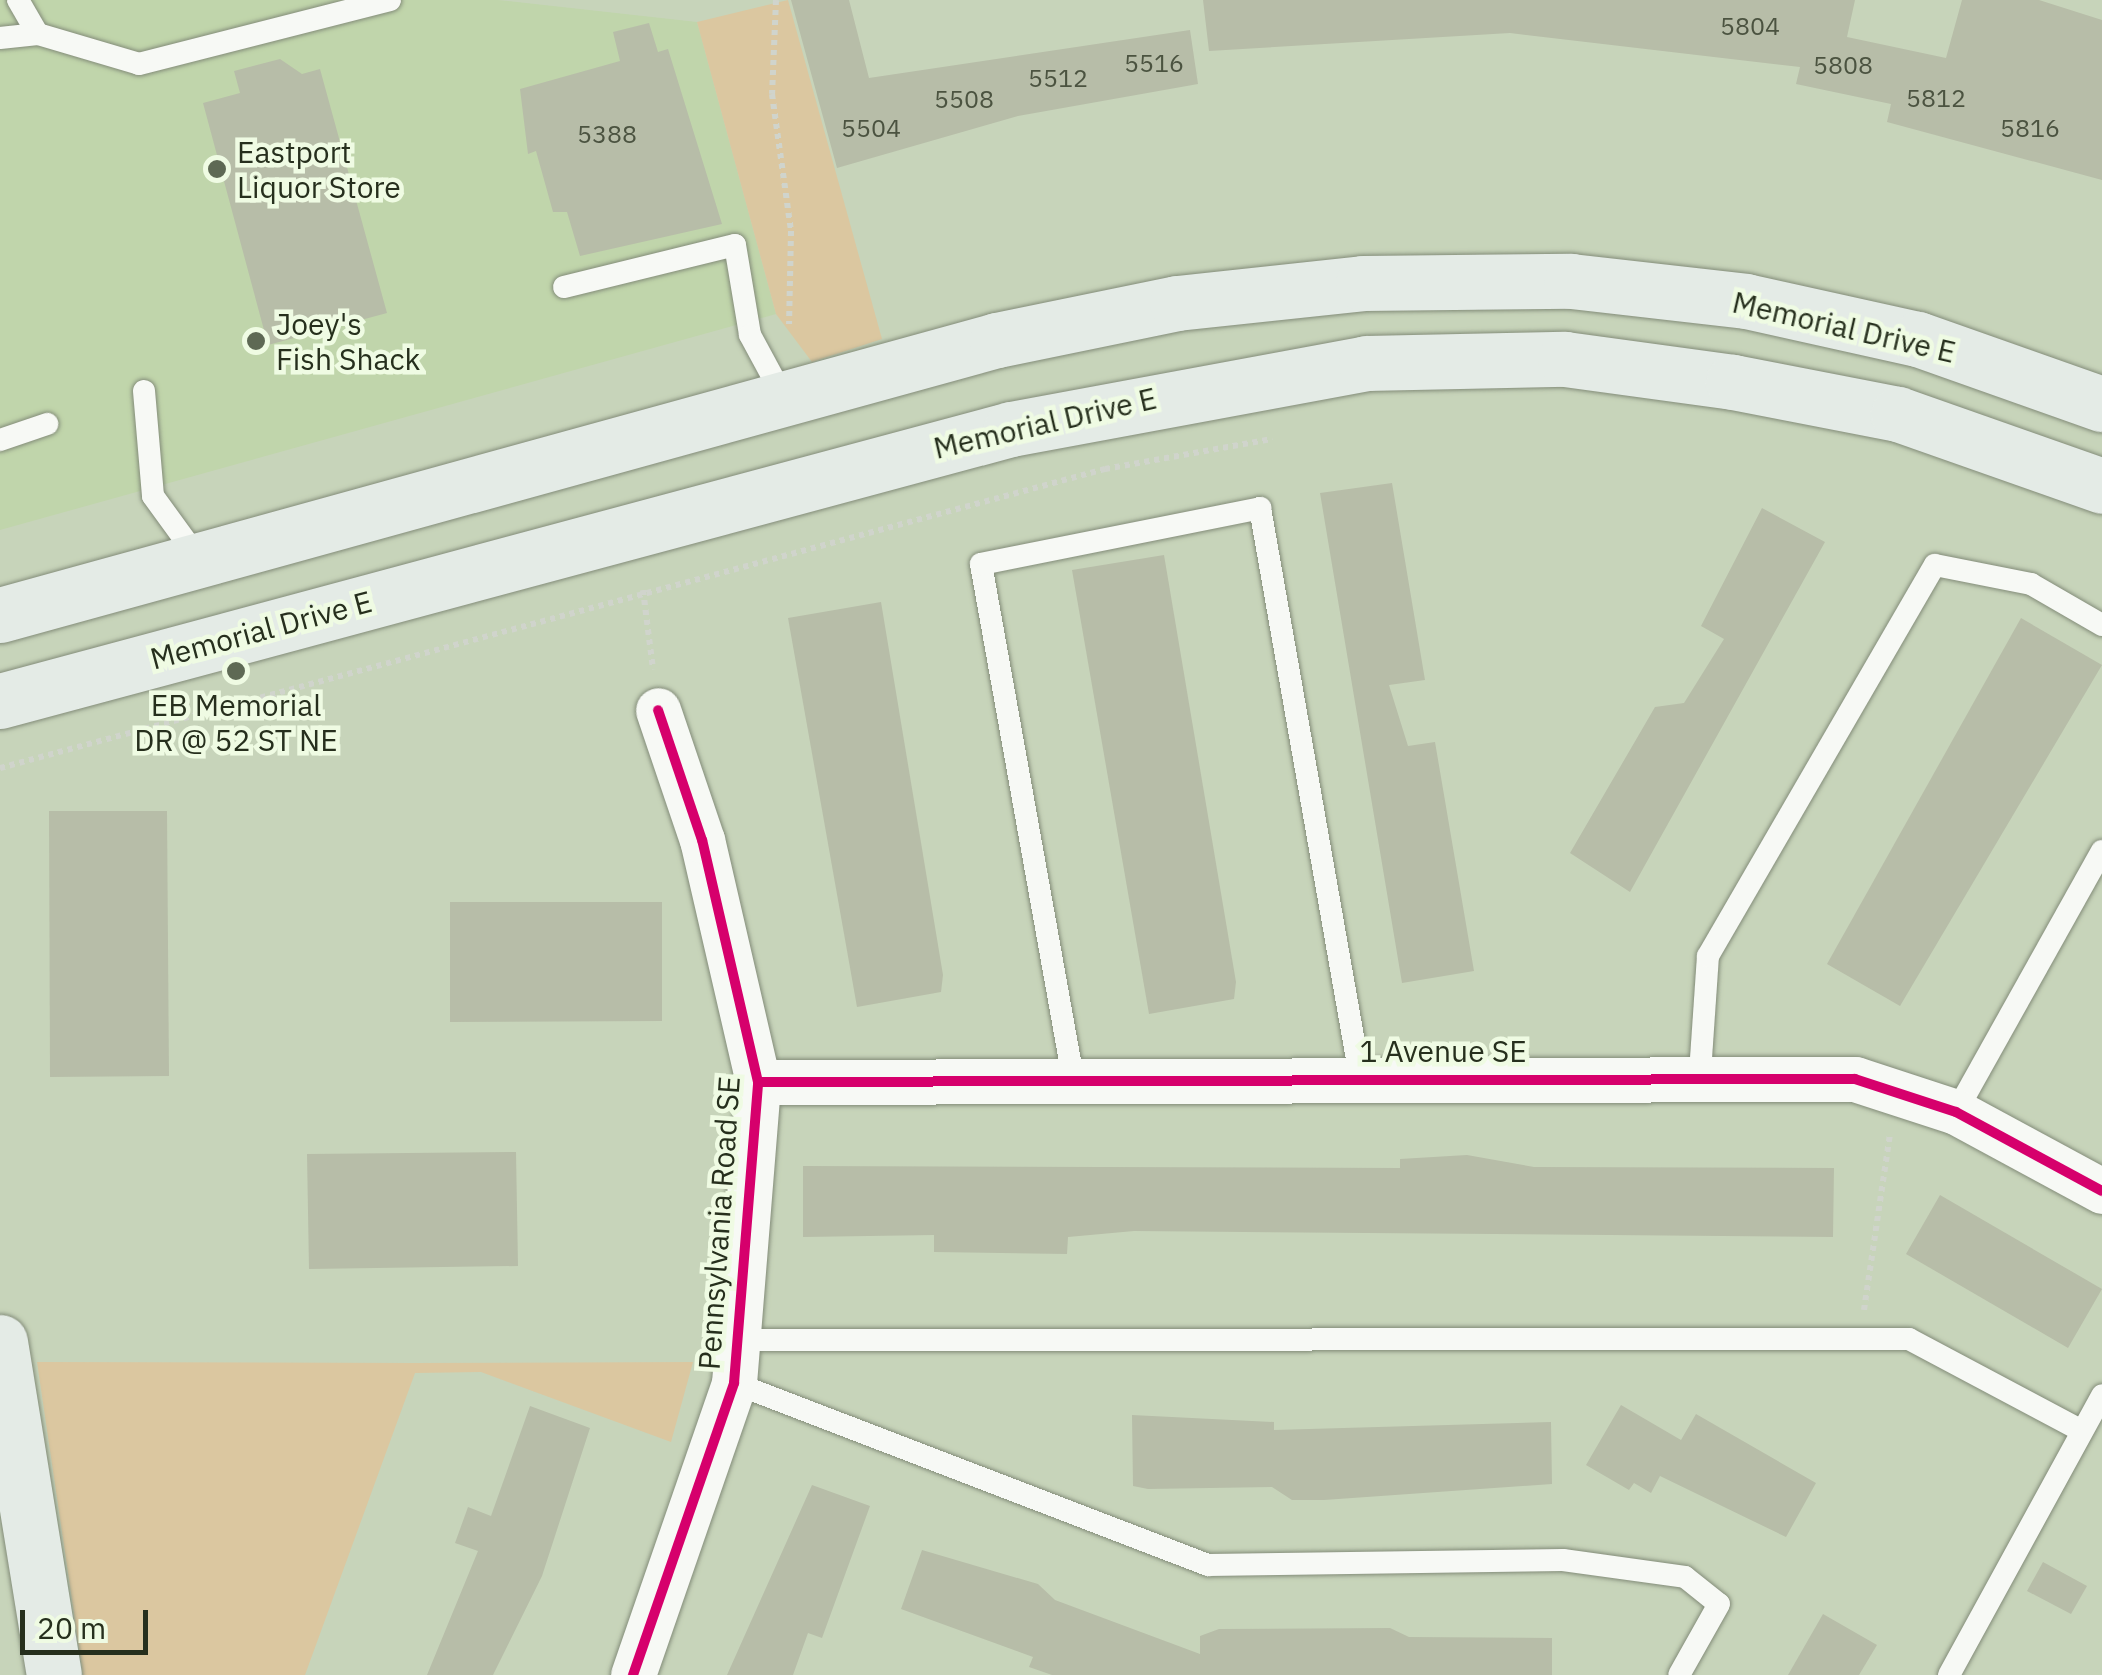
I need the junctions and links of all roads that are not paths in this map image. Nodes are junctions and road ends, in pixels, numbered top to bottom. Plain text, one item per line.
1 (18, 0) edge
2 (390, 0) edge
3 (38, 34) junction
4 (0, 38) edge
5 (564, 287) dead end
6 (144, 392) dead end
7 (784, 398) junction
8 (2102, 404) edge
9 (47, 424) dead end
10 (0, 440) edge
11 (2102, 486) edge
12 (199, 560) junction
13 (0, 579) edge
14 (83, 592) junction
15 (0, 615) edge
16 (2102, 624) edge
17 (0, 700) edge
18 (658, 710) road end
19 (2102, 851) edge
20 (1700, 1074) junction
21 (1360, 1076) junction
22 (1072, 1078) junction
23 (758, 1082) junction
24 (1956, 1112) junction
25 (2102, 1191) edge
26 (0, 1342) edge
27 (738, 1362) junction
28 (2102, 1395) edge
29 (2082, 1431) junction
30 (54, 1675) edge
31 (634, 1675) edge
32 (1680, 1675) edge
33 (1948, 1675) edge

1 - 3 lane
2 - 3 lane
3 - 4 lane
5 - 7 lane
6 - 12 lane
7 - 8 main road, Memorial Drive E
7 - 12 main road, Memorial Drive E
9 - 10 lane
11 - 17 main road, Memorial Drive E
12 - 14 main road, Memorial Drive E
13 - 14 main road
14 - 15 main road, Memorial Drive E
16 - 20 lane
18 - 23 street, Pennsylvania Road SE
19 - 24 lane
20 - 21 street, 1 Avenue SE
20 - 24 street, 1 Avenue SE
21 - 22 street, 1 Avenue SE
21 - 22 lane
22 - 23 street, 1 Avenue SE
23 - 27 street, Pennsylvania Road SE
24 - 25 street, 1 Avenue SE
26 - 30 main road
27 - 29 lane
27 - 31 street, Pennsylvania Road SE
27 - 32 lane
28 - 29 lane
29 - 33 lane

